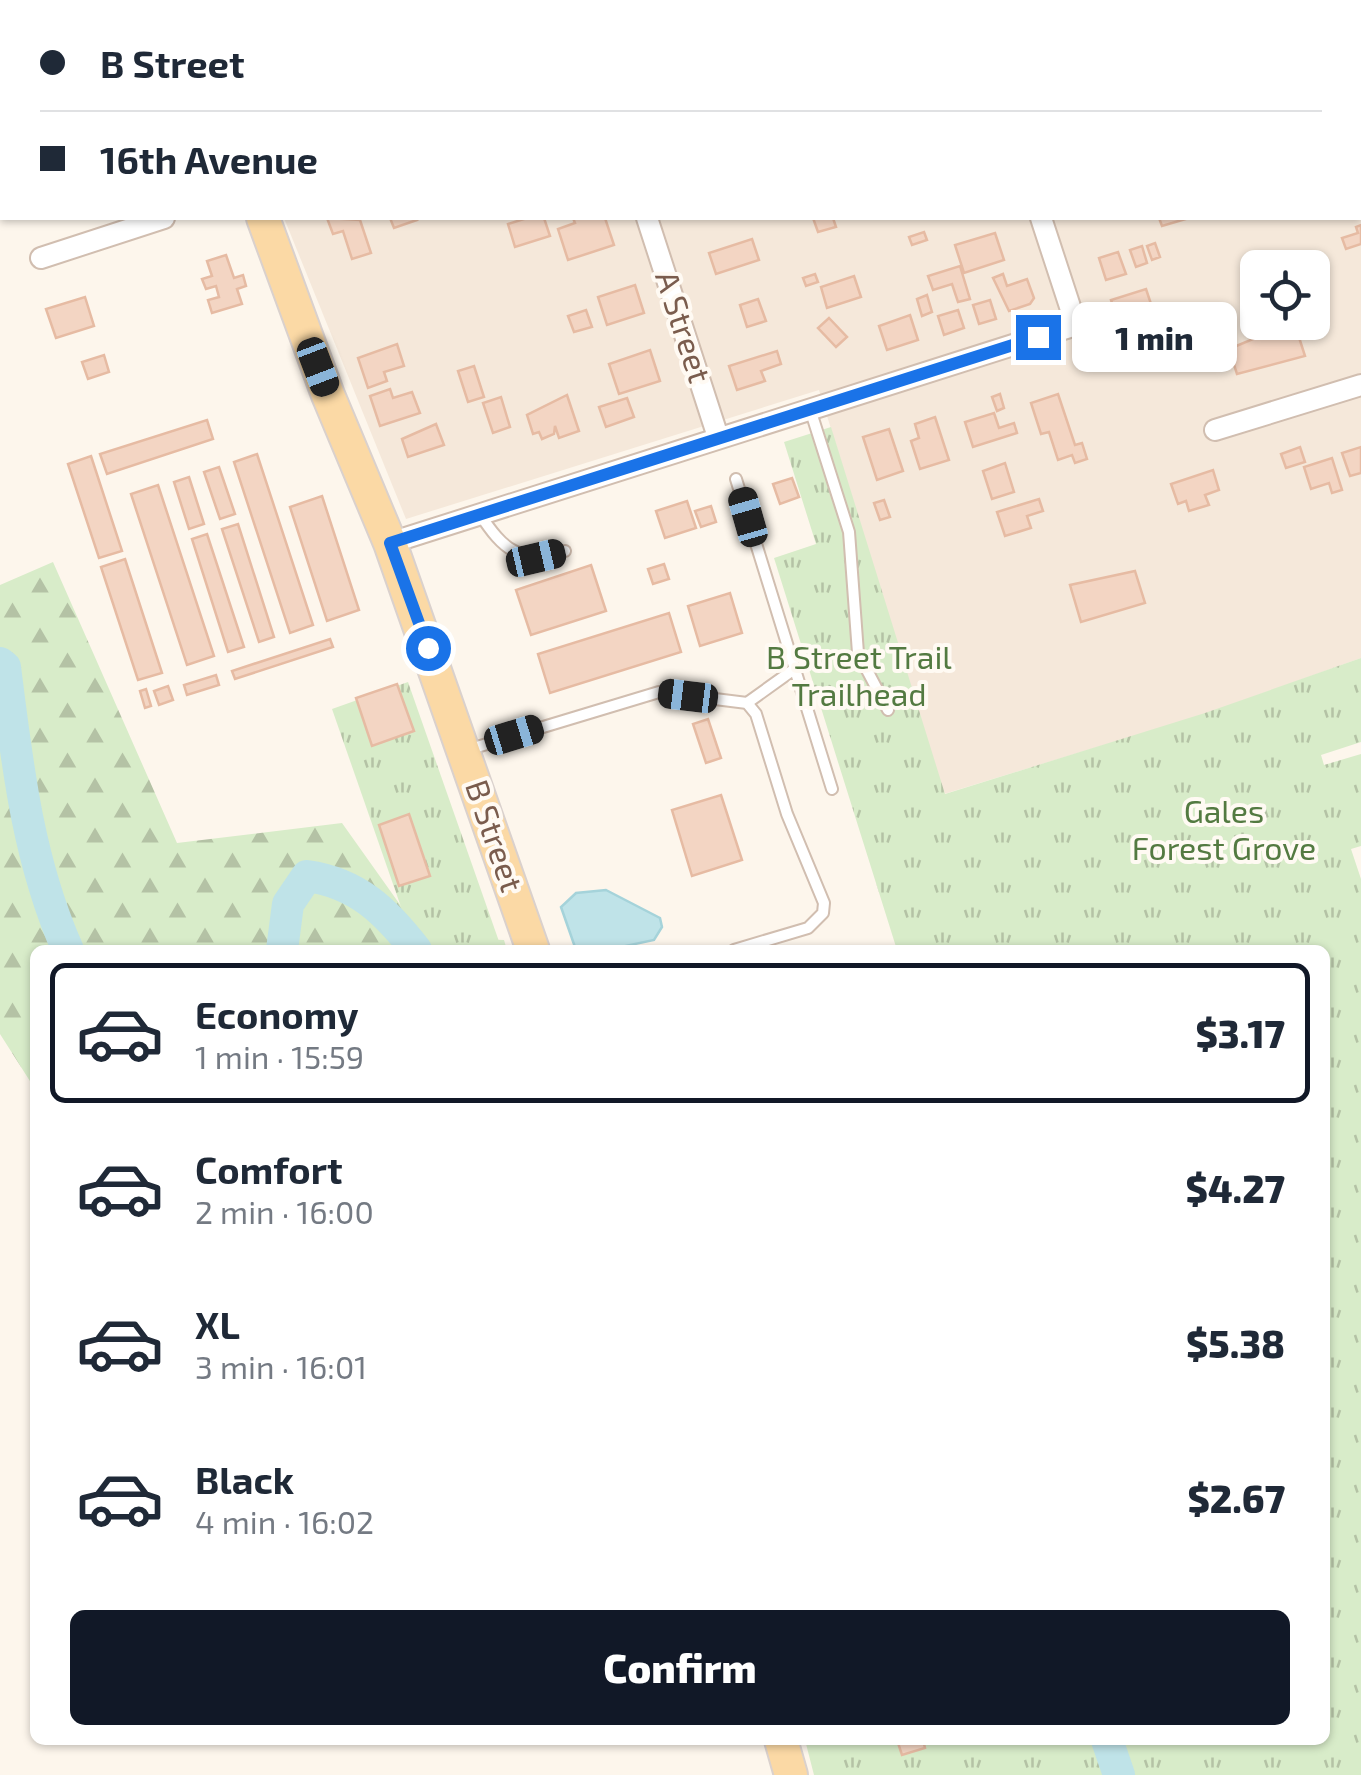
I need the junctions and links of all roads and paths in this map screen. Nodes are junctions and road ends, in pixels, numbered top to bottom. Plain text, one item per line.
1 (158, 220) edge
2 (265, 220) edge
3 (648, 220) edge
4 (1042, 220) edge
5 (41, 258) dead end
6 (1361, 385) edge
7 (810, 408) junction
8 (1216, 430) dead end
9 (718, 437) junction
10 (736, 479) dead end
11 (479, 512) junction
12 (390, 543) junction
13 (564, 551) dead end
14 (793, 670) junction
15 (747, 703) junction
16 (888, 710) dead end
17 (464, 751) junction
18 (832, 789) dead end
19 (530, 945) edge
20 (751, 945) edge
21 (782, 1745) edge
22 (791, 1775) edge

1 - 5 street
2 - 12 main road, B Street
3 - 9 street, A Street
4 - 7 street
6 - 8 street
7 - 9 street
7 - 16 lane
9 - 11 street
10 - 14 lane
11 - 12 street
11 - 13 lane
12 - 17 main road, B Street
14 - 15 lane
14 - 18 lane
15 - 17 lane
15 - 20 lane
17 - 19 main road, B Street
21 - 22 main road

